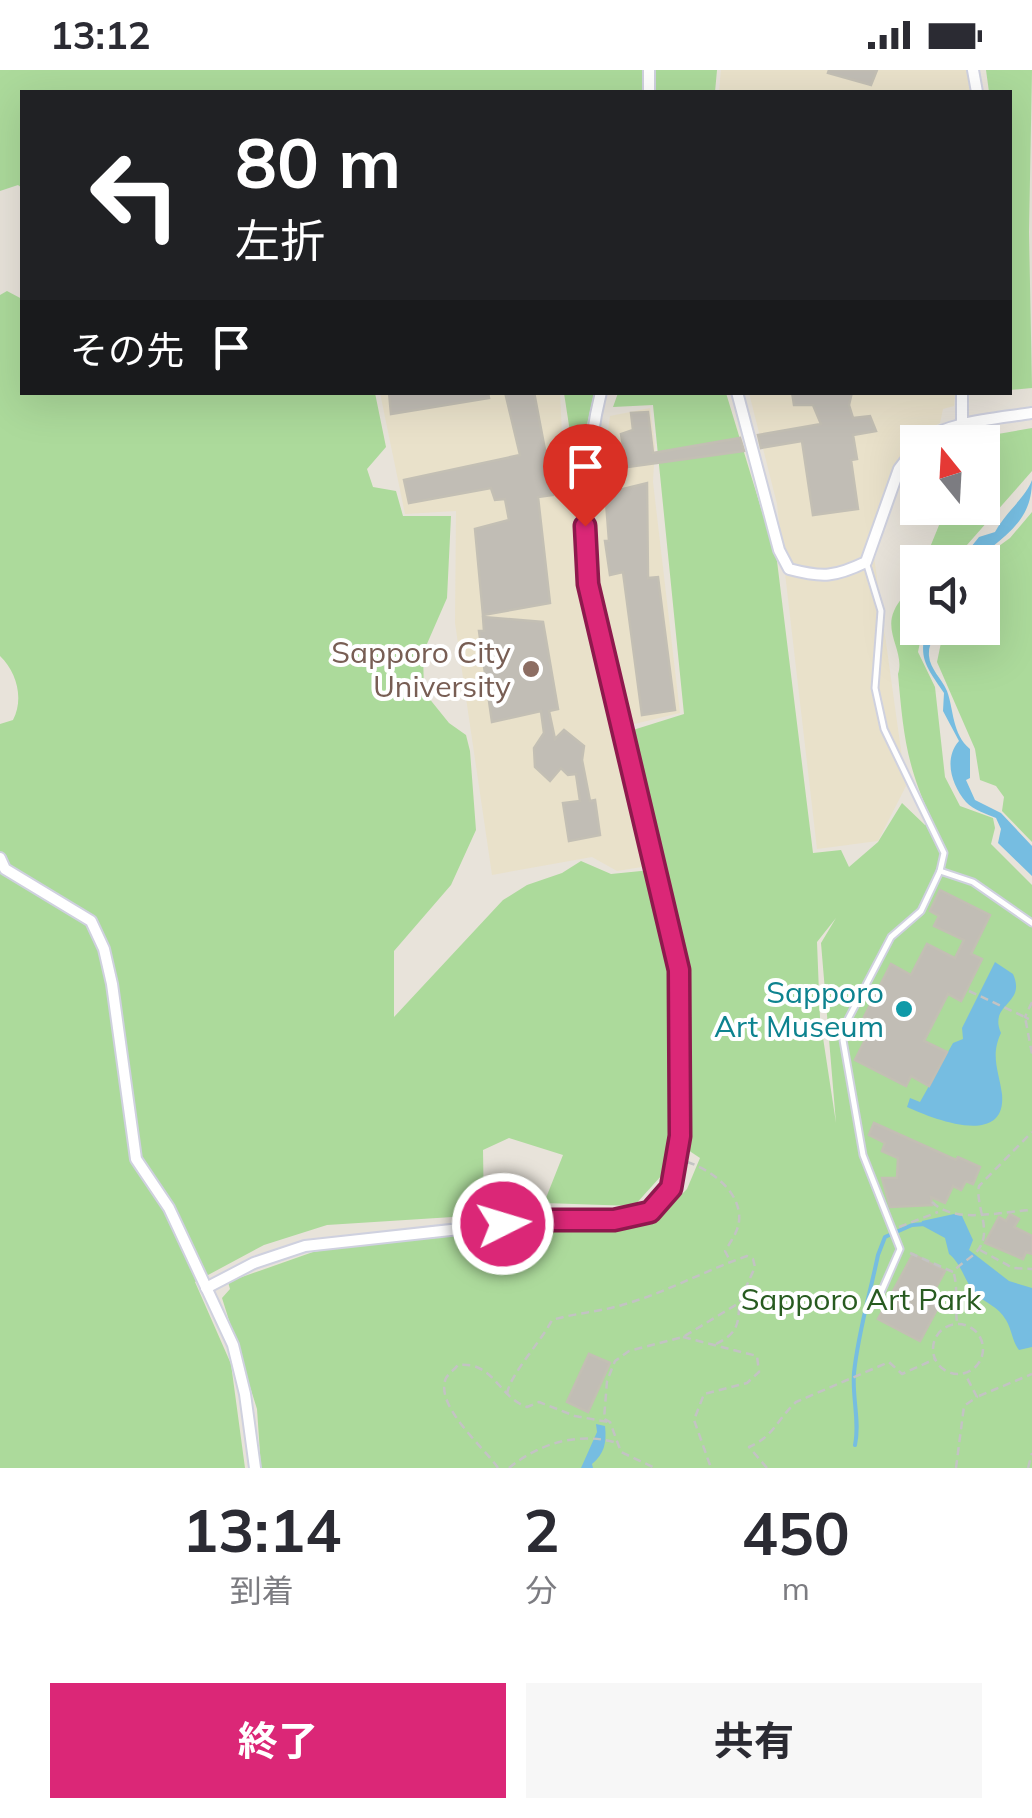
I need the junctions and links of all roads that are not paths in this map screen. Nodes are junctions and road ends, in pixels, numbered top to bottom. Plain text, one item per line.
1 (600, 395) edge
2 (738, 395) edge
3 (962, 395) edge
4 (1032, 413) edge
5 (962, 424) junction
6 (959, 425) edge
7 (900, 468) edge
8 (866, 562) junction
9 (0, 858) edge
10 (940, 871) junction
11 (1032, 923) edge
12 (206, 1288) junction
13 (879, 1297) dead end
14 (254, 1468) edge

1 - 12 street
2 - 8 street
3 - 5 street
4 - 5 street
5 - 6 street
7 - 8 street
8 - 10 lane
9 - 12 street
10 - 11 lane
10 - 13 lane
12 - 14 street

